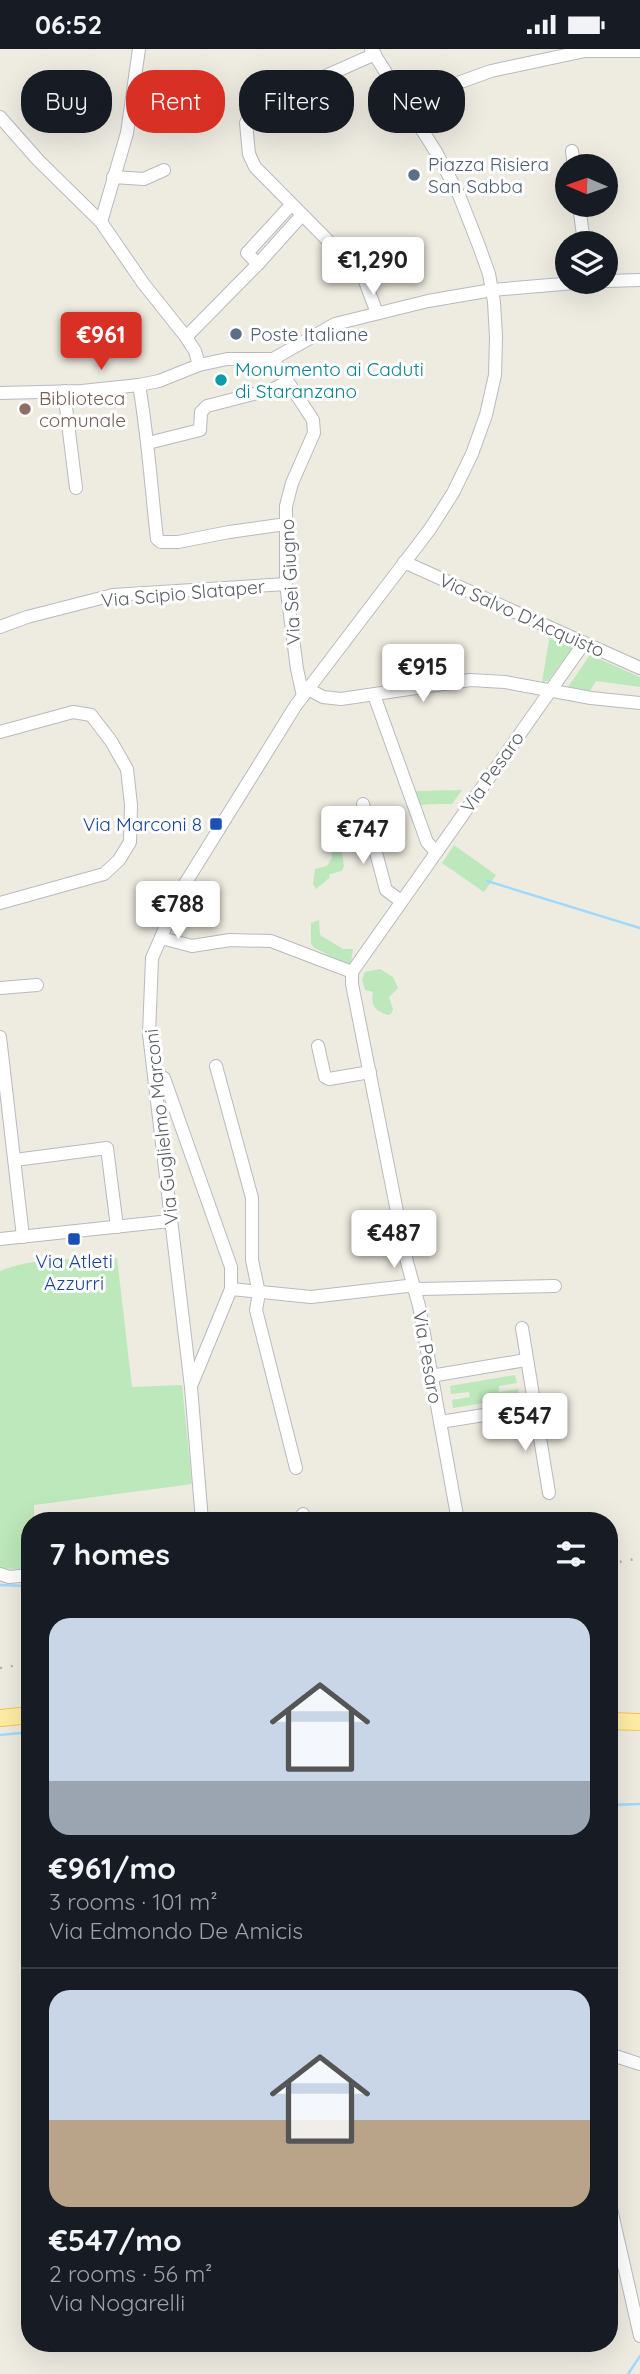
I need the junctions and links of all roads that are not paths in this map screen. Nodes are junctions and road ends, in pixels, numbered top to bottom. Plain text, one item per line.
1 (139, 49) edge
2 (373, 51) edge
3 (640, 51) edge
4 (385, 70) edge
5 (465, 80) edge
6 (0, 117) edge
7 (425, 133) edge
8 (572, 151) dead end
9 (572, 154) edge
10 (164, 170) dead end
11 (113, 177) junction
12 (291, 205) junction
13 (302, 215) junction
14 (101, 222) junction
15 (258, 264) junction
16 (640, 280) edge
17 (618, 281) edge
18 (555, 285) edge
19 (492, 290) junction
20 (377, 313) junction
21 (186, 337) junction
22 (273, 359) junction
23 (199, 365) junction
24 (287, 381) junction
25 (139, 385) junction
26 (64, 391) junction
27 (0, 393) edge
28 (148, 443) junction
29 (76, 488) dead end
30 (286, 524) junction
31 (404, 562) junction
32 (286, 584) junction
33 (0, 627) edge
34 (584, 643) junction
35 (640, 668) edge
36 (551, 689) junction
37 (305, 692) junction
38 (374, 695) junction
39 (640, 703) edge
40 (0, 732) edge
41 (363, 804) dead end
42 (436, 852) junction
43 (401, 901) junction
44 (0, 903) edge
45 (161, 938) junction
46 (352, 972) junction
47 (37, 985) dead end
48 (0, 988) edge
49 (0, 1037) edge
50 (318, 1046) dead end
51 (216, 1066) dead end
52 (370, 1072) junction
53 (154, 1073) junction
54 (15, 1160) junction
55 (170, 1221) junction
56 (117, 1227) junction
57 (23, 1237) junction
58 (0, 1239) edge
59 (555, 1286) dead end
60 (413, 1287) junction
61 (232, 1289) junction
62 (258, 1293) junction
63 (522, 1328) dead end
64 (526, 1360) junction
65 (432, 1376) junction
66 (191, 1387) junction
67 (534, 1407) junction
68 (440, 1422) junction
69 (296, 1468) dead end
70 (549, 1493) dead end
71 (201, 1512) edge
72 (456, 1512) edge
73 (0, 1574) edge
74 (21, 1576) edge
75 (21, 1716) edge
76 (0, 1718) edge
77 (618, 1721) edge
78 (640, 1722) edge
79 (618, 2057) edge
80 (640, 2064) edge
81 (618, 2239) edge
82 (640, 2336) edge

1 - 11 street
2 - 4 street, Via Guglielmo Marconi
2 - 12 street
3 - 5 street
6 - 14 street
7 - 19 street, Via Guglielmo Marconi
8 - 9 street
10 - 11 street
11 - 14 street
12 - 13 street
12 - 15 street
13 - 15 street
13 - 20 street
14 - 21 street
15 - 21 street
16 - 17 street
18 - 19 street
19 - 20 street
19 - 31 street, Via Guglielmo Marconi
20 - 22 street
21 - 23 street
22 - 23 street
22 - 24 street, Via Sei Giugno
23 - 25 street
24 - 28 street
24 - 30 street, Via Sei Giugno
25 - 26 street
25 - 28 street
26 - 27 street
26 - 29 street
28 - 30 street
30 - 32 street, Via Sei Giugno
31 - 34 street, Via Salvo D'Acquisto
31 - 37 street, Via Guglielmo Marconi
32 - 33 street, Via Scipio Slataper
32 - 37 street, Via Sei Giugno
34 - 35 street, Via Salvo D'Acquisto
34 - 36 street, Via Pesaro
36 - 38 street
36 - 39 street
36 - 42 street, Via Pesaro
37 - 38 street
37 - 45 street, Via Guglielmo Marconi
38 - 42 street
40 - 44 street
41 - 43 street
42 - 43 street, Via Pesaro
43 - 46 street, Via Pesaro
45 - 46 street
45 - 53 street, Via Guglielmo Marconi
46 - 52 street, Via Pesaro
47 - 48 street
49 - 54 street
50 - 52 street
51 - 62 street
52 - 60 street, Via Pesaro
53 - 55 street, Via Guglielmo Marconi
53 - 61 street
54 - 56 street
54 - 57 street
55 - 56 street
55 - 66 street, Via Guglielmo Marconi
56 - 57 street
57 - 58 street
59 - 60 street
60 - 62 street
60 - 65 street, Via Pesaro
61 - 62 street
61 - 66 street
62 - 69 street
63 - 64 street
64 - 65 street
64 - 67 street
65 - 68 street, Via Pesaro
66 - 71 street, Via Guglielmo Marconi
67 - 68 street
67 - 70 street
68 - 72 street, Via Pesaro
73 - 74 street
75 - 76 main road
77 - 78 main road
79 - 80 street
81 - 82 street

